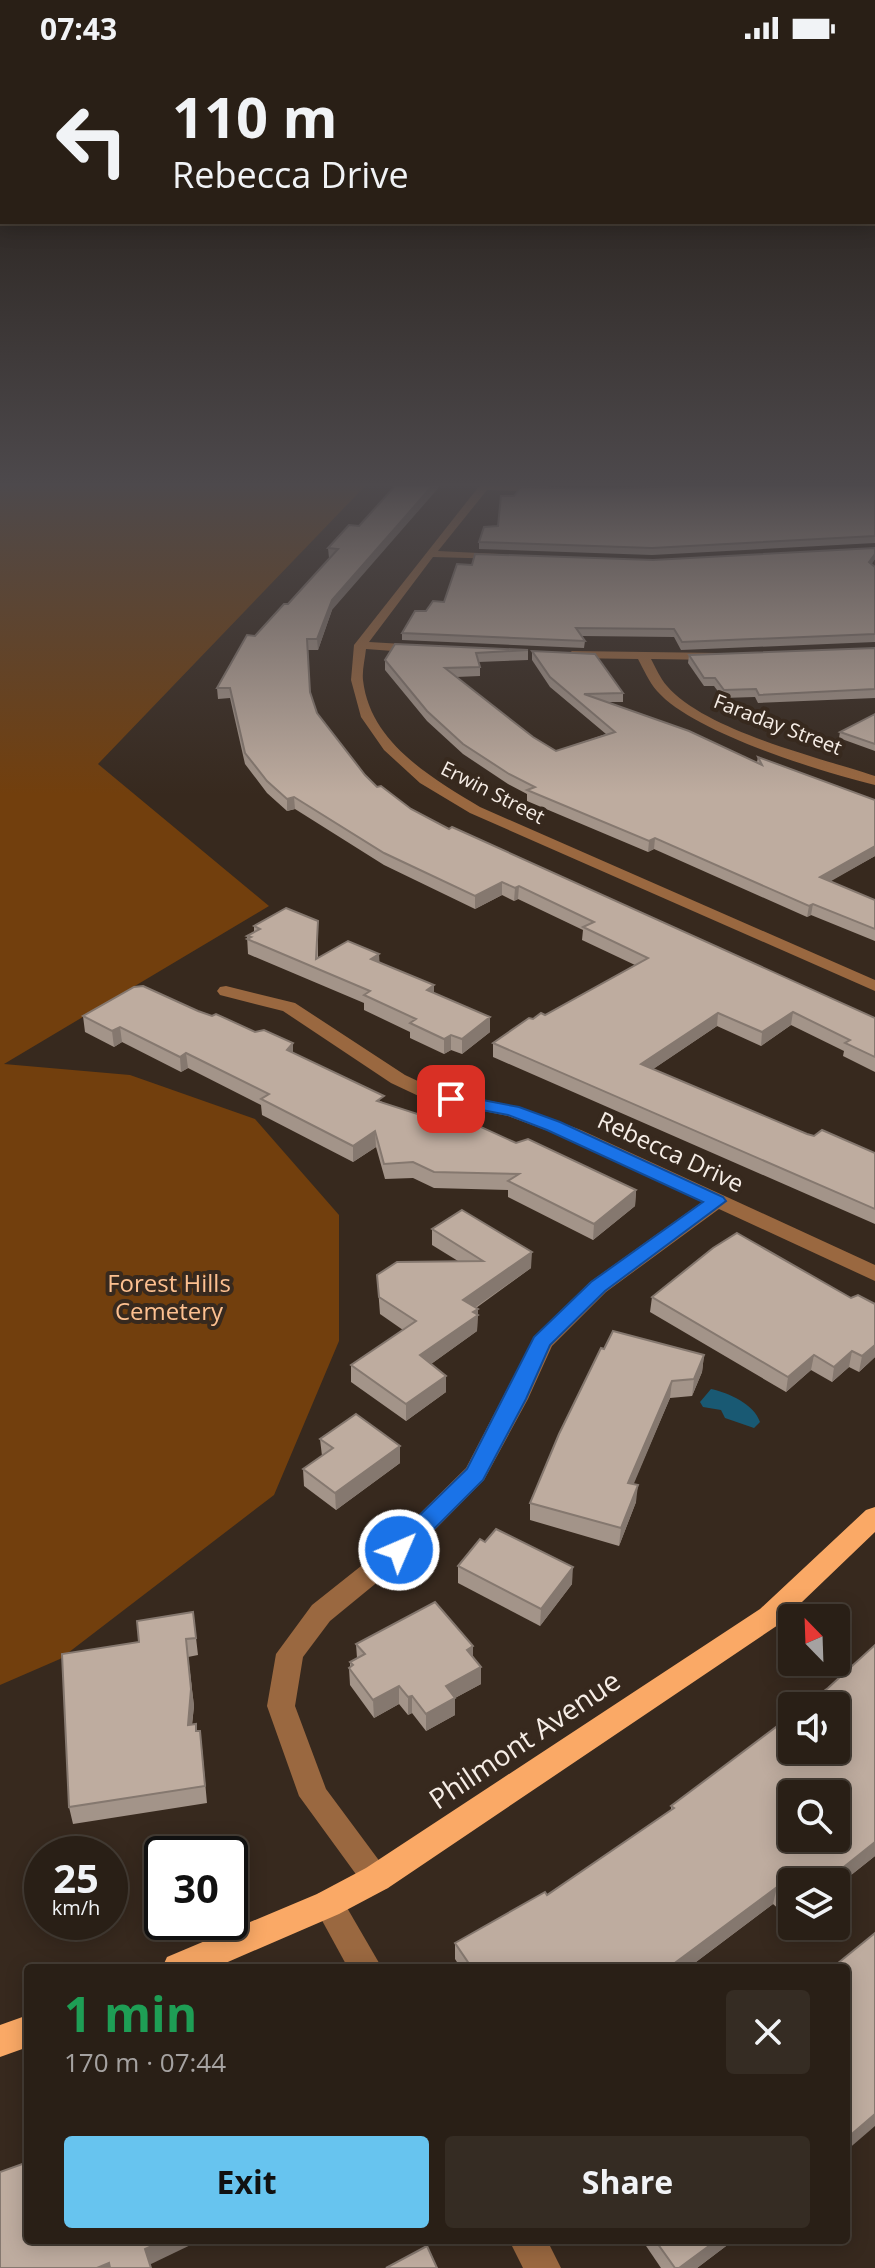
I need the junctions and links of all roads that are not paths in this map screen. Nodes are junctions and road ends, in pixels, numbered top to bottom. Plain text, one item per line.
1 (404, 588) edge
2 (360, 645) junction
3 (434, 650) edge
4 (554, 655) edge
5 (733, 656) edge
6 (644, 658) junction
7 (875, 781) edge
8 (875, 986) edge
9 (226, 991) dead end
10 (717, 1201) junction
11 (875, 1274) edge
12 (875, 1517) edge
13 (377, 1878) junction
14 (328, 1904) junction
15 (187, 1964) edge
16 (364, 1964) edge
17 (24, 2032) edge
18 (0, 2041) edge
19 (529, 2244) edge
20 (543, 2268) edge

1 - 2 street
2 - 3 street
2 - 8 street, Erwin Street
4 - 6 street
5 - 6 street
6 - 7 street, Faraday Street
9 - 10 street, Rebecca Drive
10 - 11 street, Rebecca Drive
10 - 13 street
12 - 13 main road, Philmont Avenue
13 - 14 main road, Philmont Avenue
14 - 15 main road, Philmont Avenue
14 - 16 street
17 - 18 main road
19 - 20 street

